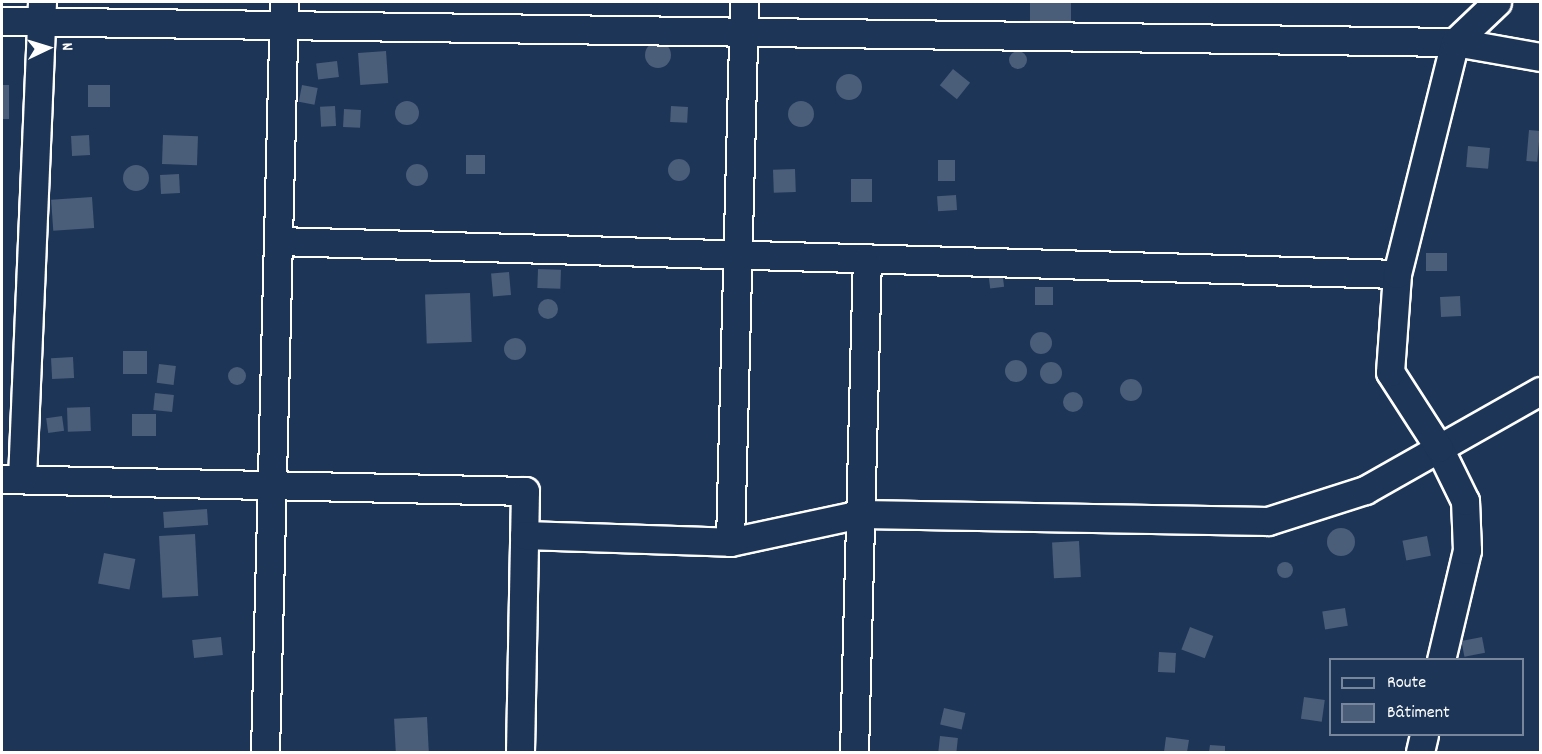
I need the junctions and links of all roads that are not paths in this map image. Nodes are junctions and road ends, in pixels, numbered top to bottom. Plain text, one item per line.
1 (744, 2) edge
2 (1497, 2) edge
3 (41, 11) edge
4 (284, 13) edge
5 (2, 21) edge
6 (744, 32) junction
7 (1455, 42) junction
8 (1540, 57) edge
9 (278, 240) junction
10 (738, 254) junction
11 (867, 258) junction
12 (1397, 274) junction
13 (1540, 391) edge
14 (1439, 448) junction
15 (12, 479) edge
16 (272, 485) junction
17 (861, 514) junction
18 (524, 535) junction
19 (730, 542) junction
20 (1442, 658) edge
21 (1424, 736) edge
22 (265, 753) edge
23 (520, 753) edge
24 (854, 753) edge
25 (1420, 753) edge

1 - 6 street
2 - 7 street
3 - 4 street
3 - 5 street
3 - 15 street
4 - 6 street
4 - 9 street
6 - 7 street
6 - 10 street
7 - 8 street
7 - 12 street
9 - 10 street
9 - 16 street
10 - 11 street
10 - 19 street
11 - 12 street
11 - 17 street
12 - 14 street
13 - 14 street
14 - 17 street
14 - 20 street
15 - 16 street
16 - 18 street
16 - 22 street
17 - 19 street
17 - 24 street
18 - 19 street
18 - 23 street
21 - 25 street

